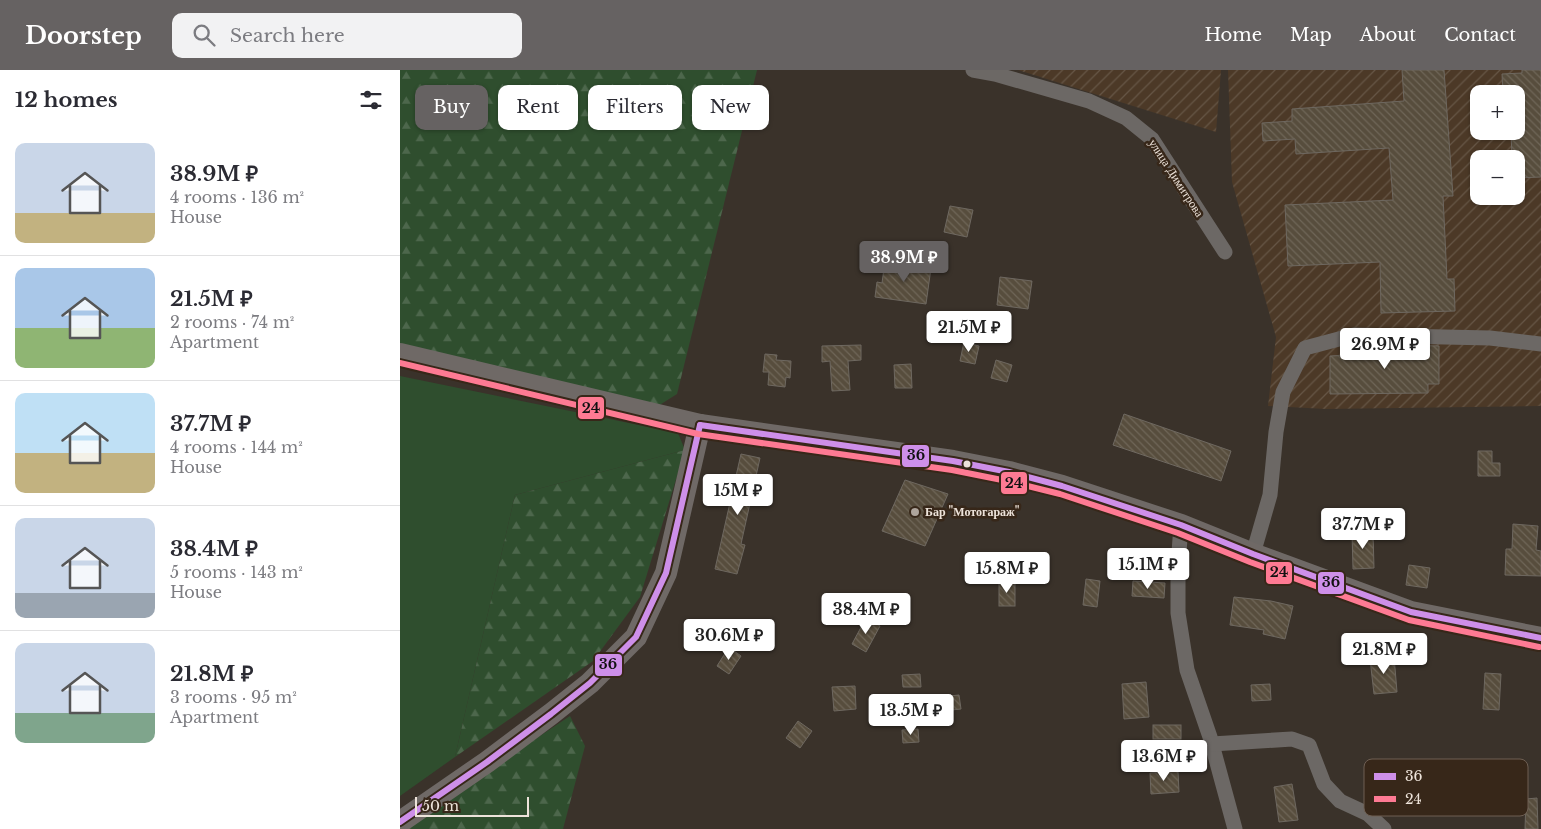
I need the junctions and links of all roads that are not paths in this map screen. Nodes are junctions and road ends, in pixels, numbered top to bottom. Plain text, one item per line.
1 (973, 70) edge
2 (1225, 252) dead end
3 (1541, 344) edge
4 (400, 354) edge
5 (700, 424) junction
6 (1181, 525) junction
7 (1253, 554) junction
8 (1541, 638) edge
9 (1212, 744) junction
10 (1364, 812) edge
11 (1370, 816) edge
12 (400, 822) edge
13 (1235, 829) edge
14 (1384, 829) edge

1 - 2 street, улица Димитрова
3 - 7 street
4 - 5 main road
5 - 6 main road
5 - 12 main road
6 - 7 main road
6 - 9 street
7 - 8 main road
9 - 10 street
9 - 13 street
11 - 14 street

